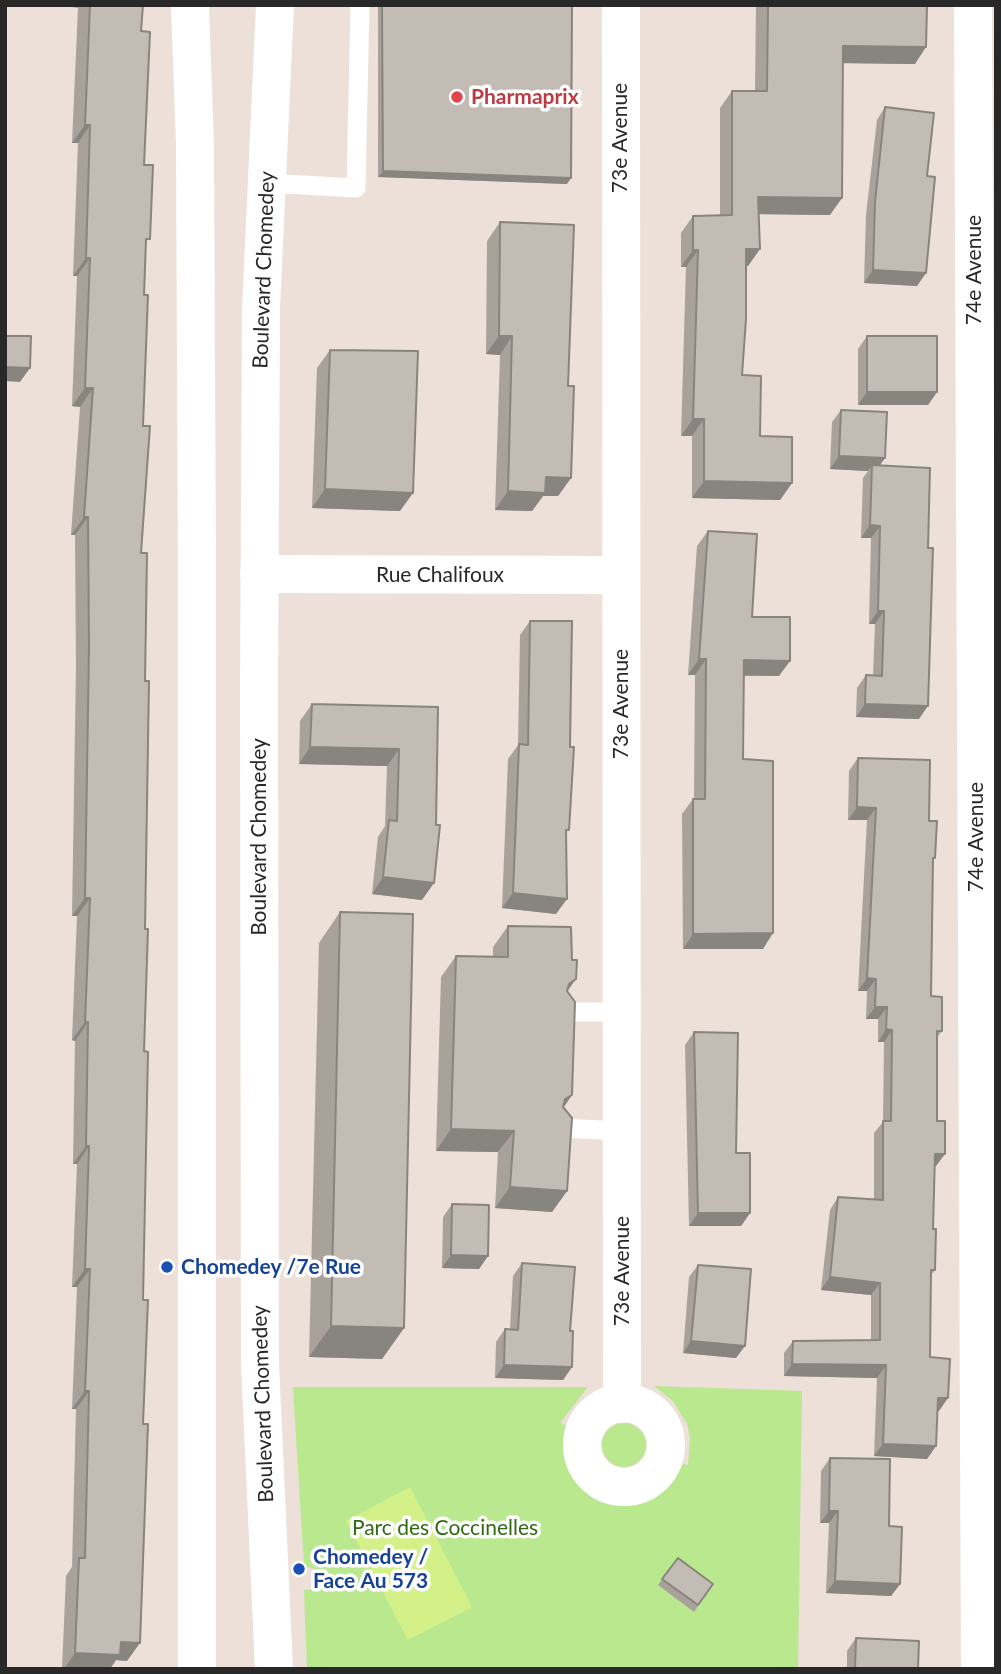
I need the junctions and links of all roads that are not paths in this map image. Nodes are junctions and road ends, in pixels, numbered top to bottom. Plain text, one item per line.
1 (190, 5) edge
2 (275, 5) edge
3 (360, 5) edge
4 (621, 5) edge
5 (973, 5) edge
6 (266, 183) junction
7 (260, 574) junction
8 (621, 575) junction
9 (622, 1012) junction
10 (564, 1013) edge
11 (560, 1128) edge
12 (622, 1131) junction
13 (622, 1404) dead end
14 (197, 1669) edge
15 (274, 1669) edge
16 (980, 1669) edge

1 - 14 street
2 - 6 street, Boulevard Chomedey
3 - 6 lane
4 - 8 street, 73e Avenue
5 - 16 street, 74e Avenue
6 - 7 street, Boulevard Chomedey
7 - 8 street, Rue Chalifoux
7 - 15 street, Boulevard Chomedey
8 - 9 street, 73e Avenue
9 - 10 lane
9 - 12 street, 73e Avenue
11 - 12 lane
12 - 13 street, 73e Avenue

